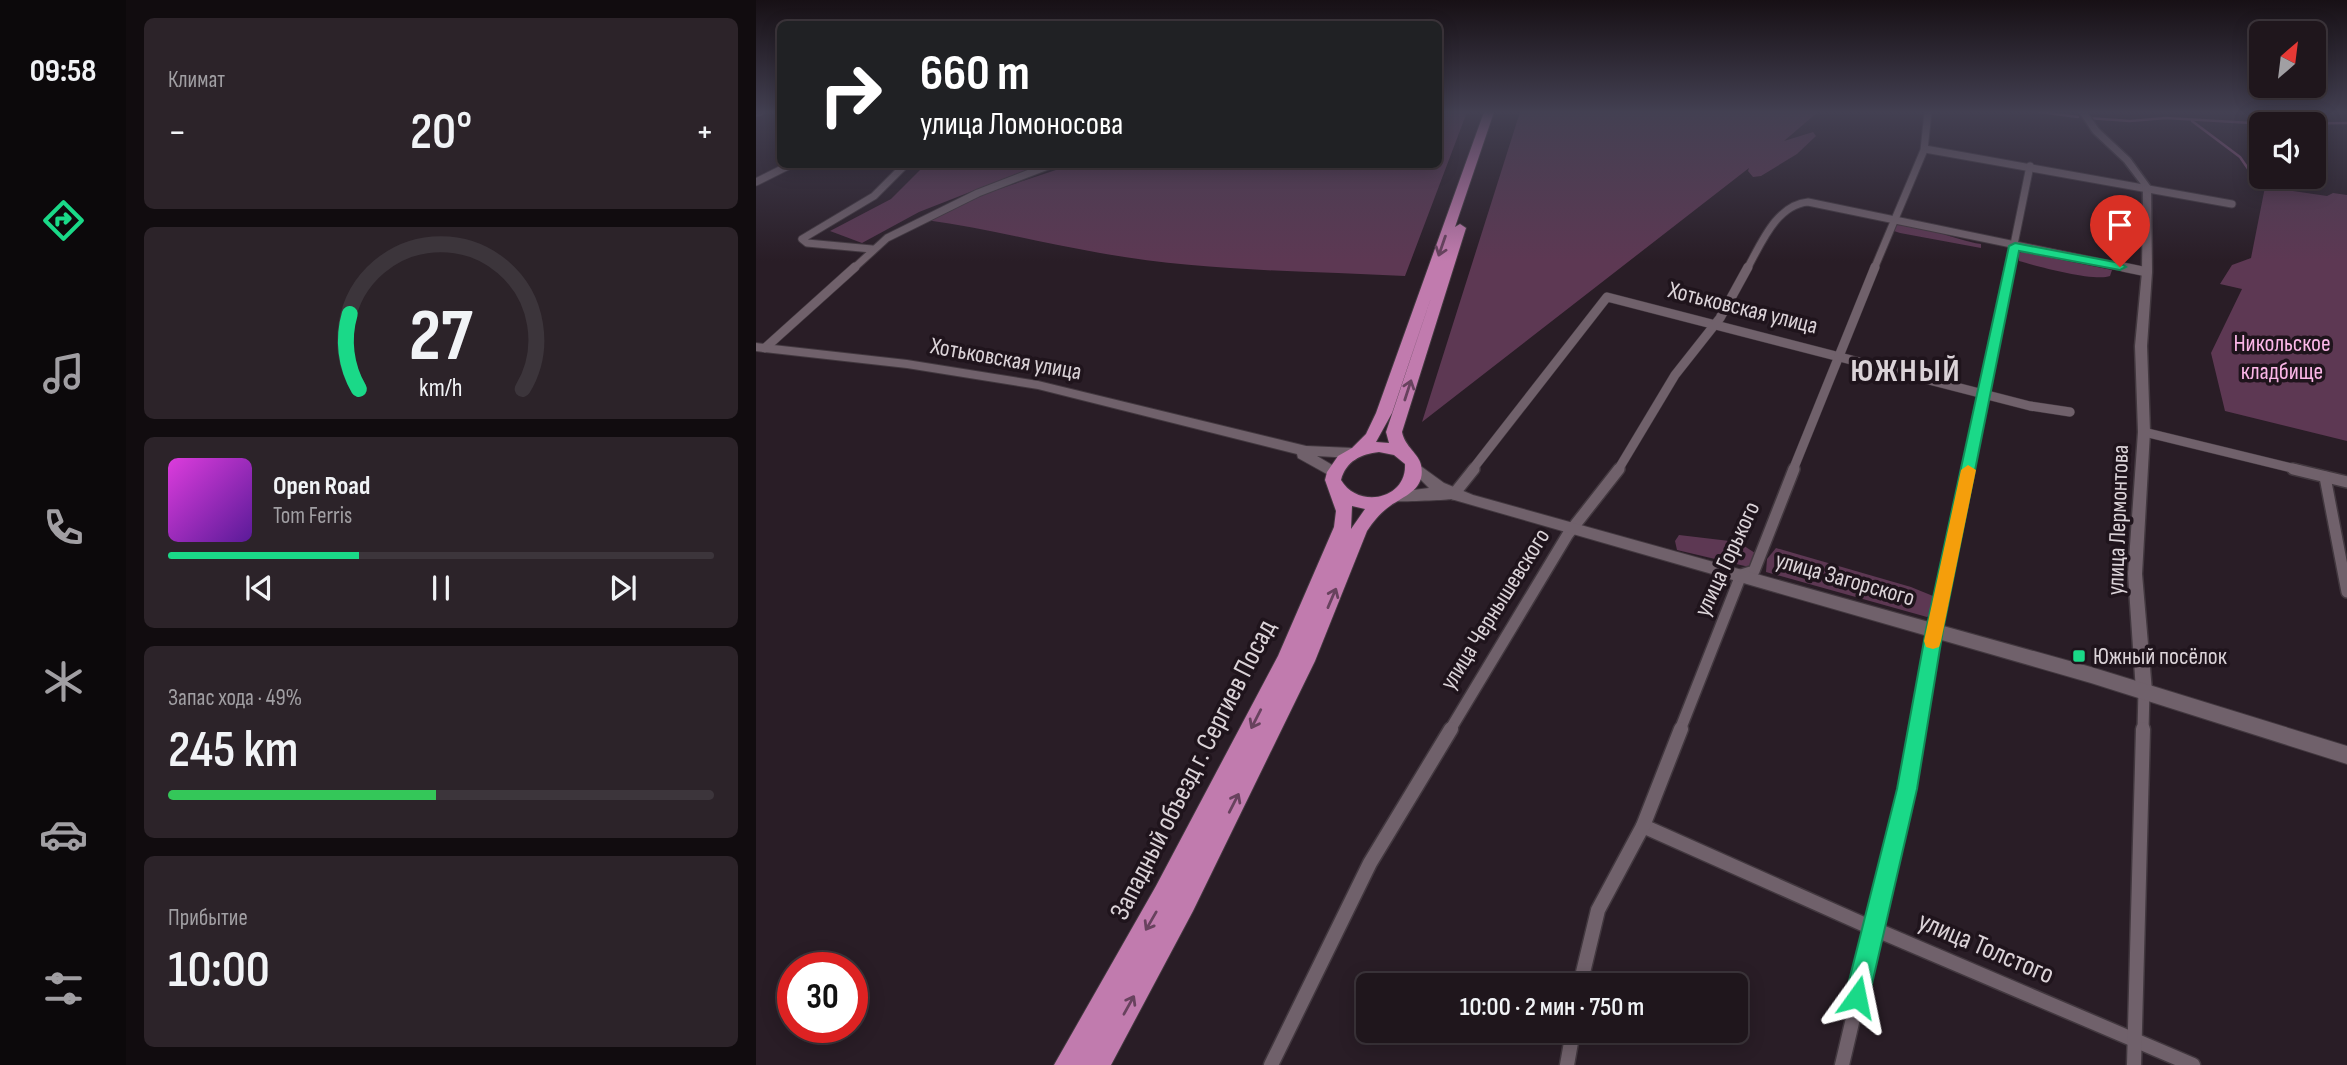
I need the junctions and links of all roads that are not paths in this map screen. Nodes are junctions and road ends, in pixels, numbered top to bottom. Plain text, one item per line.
1 (1472, 162) edge
2 (1483, 162) edge
3 (1920, 162) edge
4 (2003, 162) edge
5 (2128, 162) edge
6 (2030, 166) junction
7 (784, 168) edge
8 (902, 168) edge
9 (1043, 168) edge
10 (756, 182) edge
11 (2147, 187) junction
12 (2232, 204) dead end
13 (1894, 221) junction
14 (2015, 246) junction
15 (872, 249) junction
16 (2147, 272) junction
17 (1716, 324) junction
18 (760, 347) edge
19 (1837, 356) junction
20 (1984, 394) junction
21 (2070, 412) dead end
22 (2144, 432) junction
23 (1244, 435) junction
24 (1355, 452) junction
25 (1404, 453) junction
26 (1415, 467) junction
27 (2325, 477) junction
28 (2347, 482) edge
29 (1336, 483) junction
30 (1454, 494) junction
31 (1391, 499) junction
32 (1488, 505) junction
33 (1572, 529) junction
34 (1741, 575) junction
35 (2347, 592) edge
36 (1935, 630) junction
37 (2144, 691) junction
38 (2347, 754) edge
39 (1643, 826) junction
40 (1872, 928) junction
41 (1583, 973) edge
42 (2134, 1039) junction
43 (1571, 1043) edge
44 (1068, 1065) edge
45 (1096, 1065) edge
46 (1271, 1065) edge
47 (1567, 1065) edge
48 (1842, 1065) edge
49 (2134, 1065) edge
50 (2193, 1065) edge

1 -> 24 main road
25 -> 2 main road
3 - 13 street, улица Горького
4 - 6 street
5 - 11 street
6 - 11 street
6 - 14 street
7 - 10 street
8 - 15 street
9 - 15 street
11 - 12 street
11 - 16 street, улица Лермонтова
13 - 14 street
13 - 17 street, улица Чернышевского
13 - 19 street, улица Горького
14 - 16 street
14 - 20 street
15 - 18 street
16 - 22 street, улица Лермонтова
17 - 19 street, Хотьковская улица
17 - 30 street, Хотьковская улица
17 - 33 street, улица Чернышевского
18 - 23 main road, Хотьковская улица
19 - 20 street, Хотьковская улица
19 - 34 street, улица Горького
20 - 21 street, Хотьковская улица
20 - 36 street
22 - 27 street
22 - 37 street, улица Лермонтова
23 - 24 main road
23 - 29 main road
24 - 25 main road
24 - 29 main road
25 - 26 main road
26 - 30 main road
26 - 31 main road
27 - 28 street
27 - 35 street
29 - 31 main road
29 -> 44 main road, Западный объезд г. Сергиев Посад
30 - 32 main road
31 - 32 main road
45 -> 31 main road, Западный объезд г. Сергиев Посад
32 - 33 main road, улица Загорского
33 - 34 main road, улица Загорского
33 - 46 street, улица Чернышевского
34 - 36 main road, улица Загорского
34 - 39 street, улица Горького
36 - 37 main road, улица Загорского
36 - 40 street
37 - 38 main road, улица Загорского
37 - 42 street, улица Лермонтова
39 - 40 street, улица Толстого
39 - 41 street, улица Горького
40 - 42 street, улица Толстого
40 - 48 street
42 - 49 street, улица Лермонтова
42 - 50 street, улица Толстого
43 - 47 street

